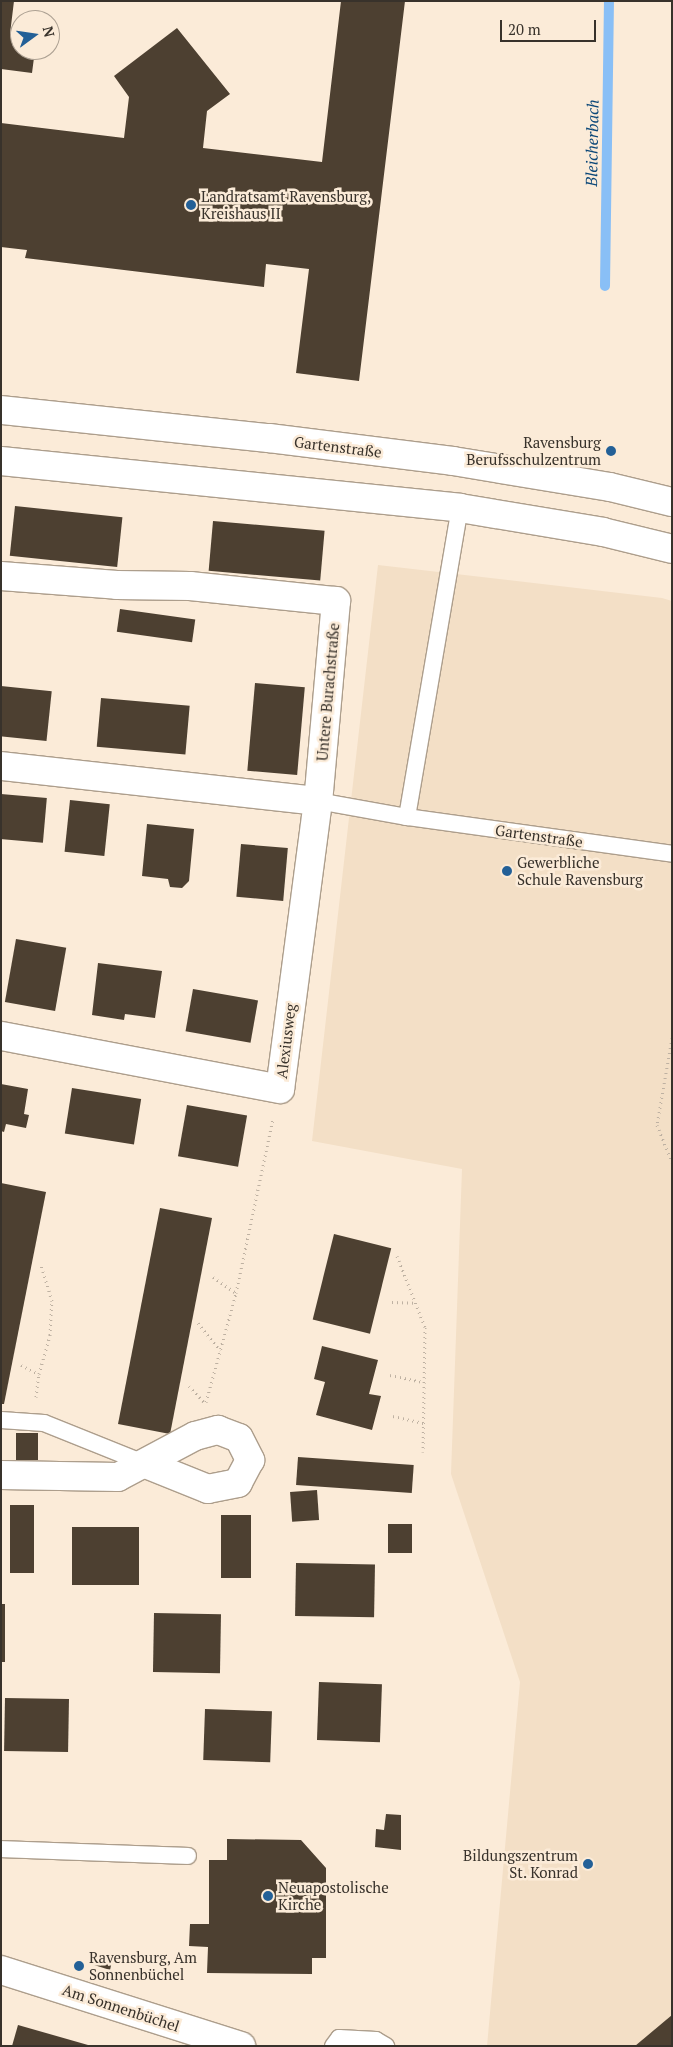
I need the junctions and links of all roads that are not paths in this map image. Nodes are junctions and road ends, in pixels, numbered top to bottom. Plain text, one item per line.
1 (1, 410) edge
2 (1, 461) edge
3 (672, 502) edge
4 (460, 508) junction
5 (672, 550) edge
6 (1, 576) edge
7 (1, 766) edge
8 (318, 801) junction
9 (407, 817) junction
10 (672, 854) edge
11 (1, 1036) edge
12 (1, 1420) edge
13 (146, 1464) junction
14 (1, 1475) edge
15 (1, 1849) edge
16 (188, 1856) dead end
17 (1, 1970) edge
18 (241, 2046) edge
19 (333, 2046) edge
20 (386, 2046) edge

1 - 3 street, Gartenstraße
2 - 4 street
4 - 5 street
4 - 9 lane
6 - 8 street, Untere Burachstraße
7 - 8 street
8 - 9 lane, Gartenstraße
8 - 11 street, Alexiusweg
9 - 10 lane, Gartenstraße
12 - 13 lane
13 - 13 street
13 - 14 street
15 - 16 lane
17 - 18 street, Am Sonnenbüchel
19 - 20 lane

